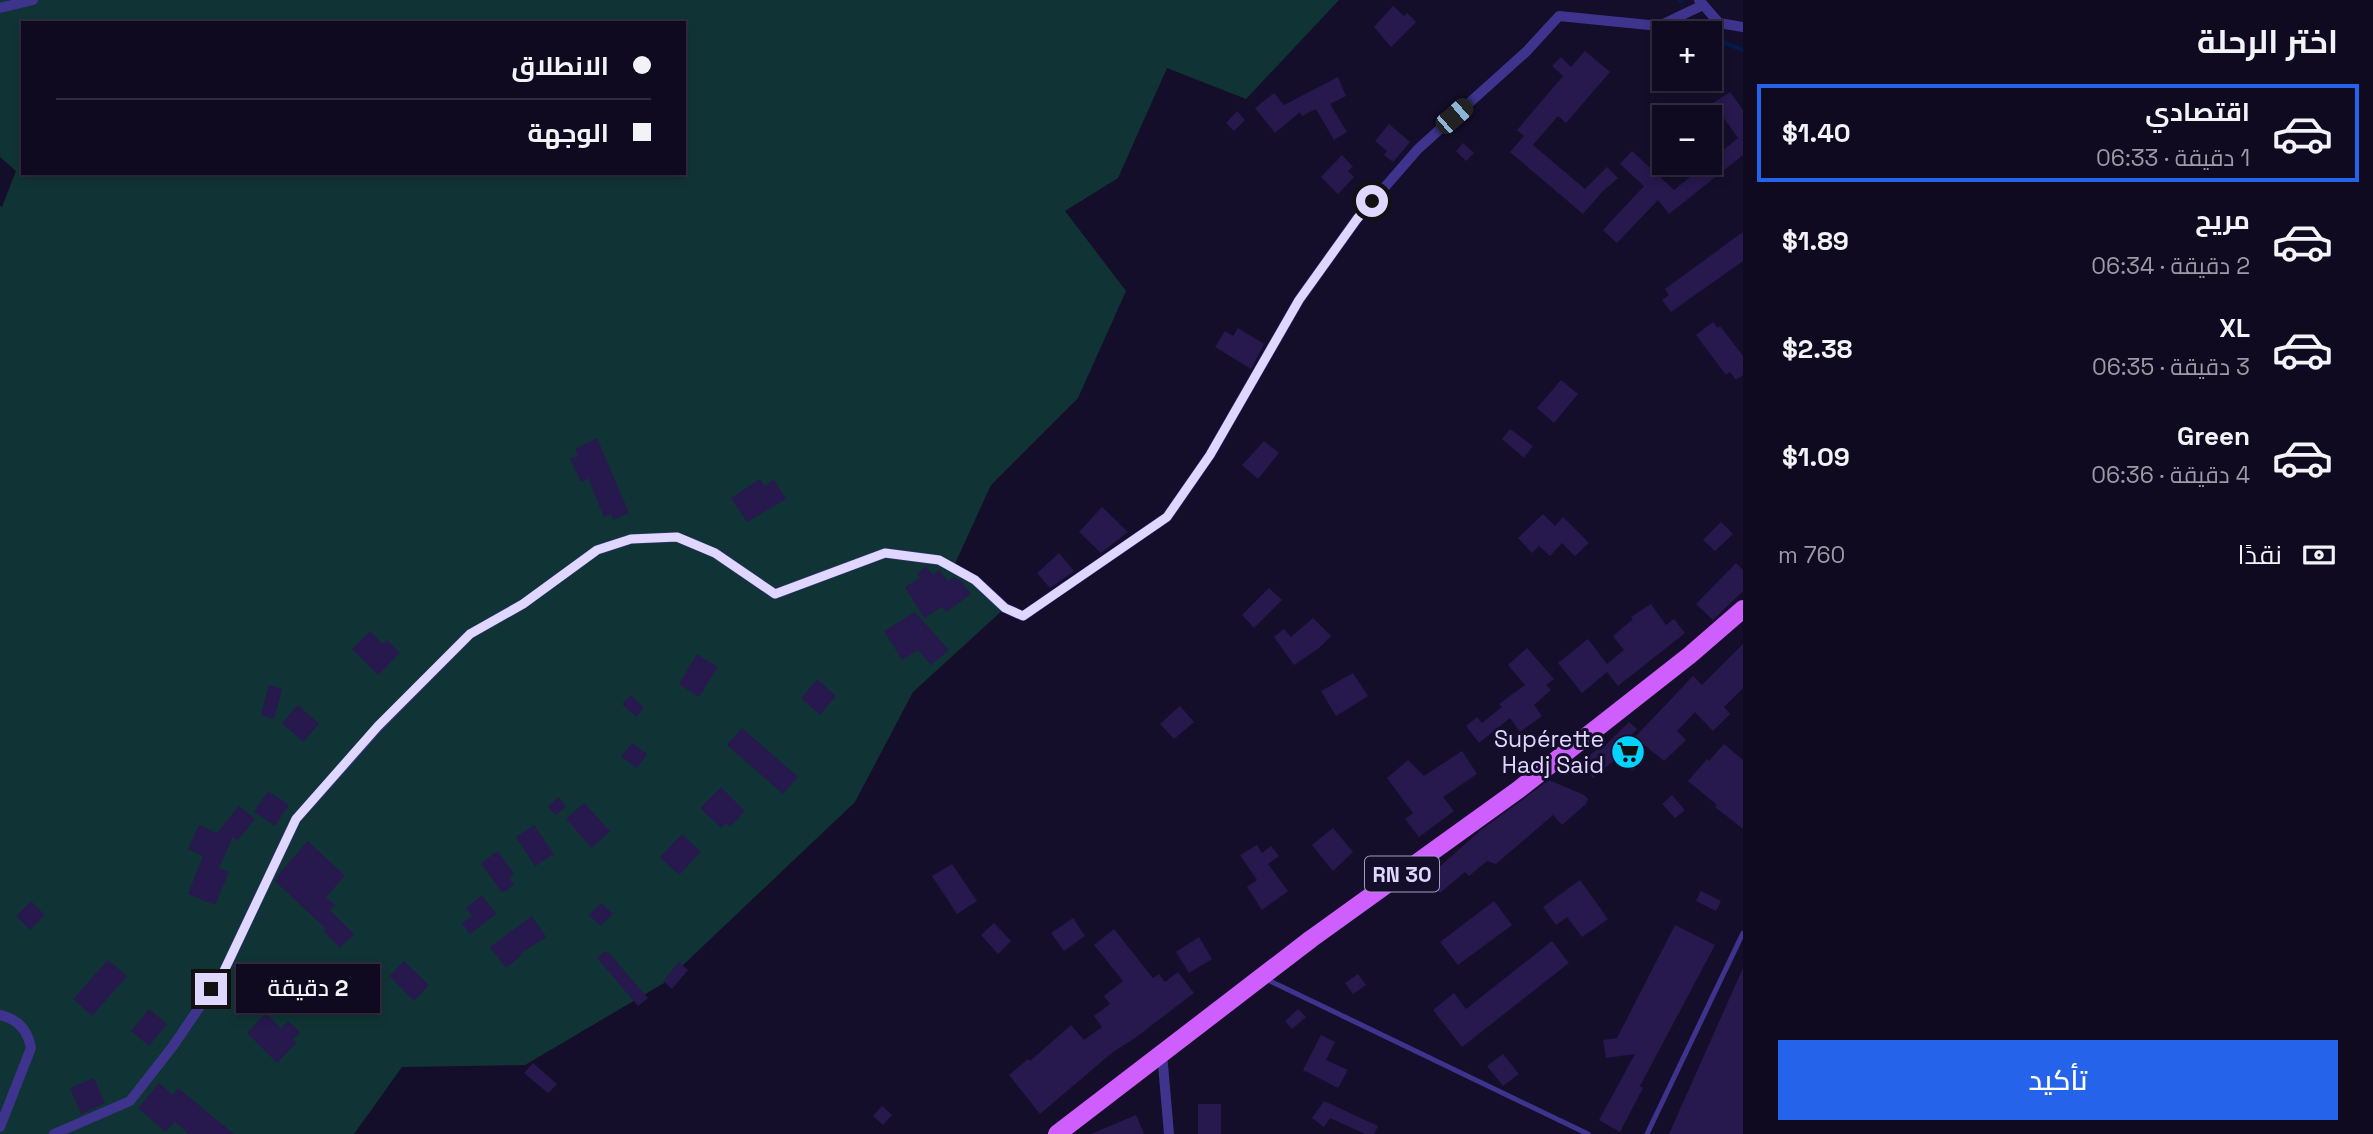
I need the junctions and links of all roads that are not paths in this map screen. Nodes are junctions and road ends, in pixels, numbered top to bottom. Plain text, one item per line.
1 (33, 0) edge
2 (1701, 2) edge
3 (0, 8) edge
4 (1743, 27) edge
5 (1743, 609) edge
6 (1743, 933) edge
7 (1263, 977) junction
8 (0, 1015) edge
9 (1162, 1053) junction
10 (0, 1127) edge
11 (54, 1134) edge
12 (1056, 1134) edge
13 (1169, 1134) edge
14 (1588, 1134) edge
15 (1647, 1134) edge

1 - 3 street
2 - 4 street
2 - 11 street
5 - 7 main road, RN 30
6 - 15 lane
7 - 9 main road, RN 30
7 - 14 lane
8 - 10 street
9 - 12 main road, RN 30
9 - 13 street

